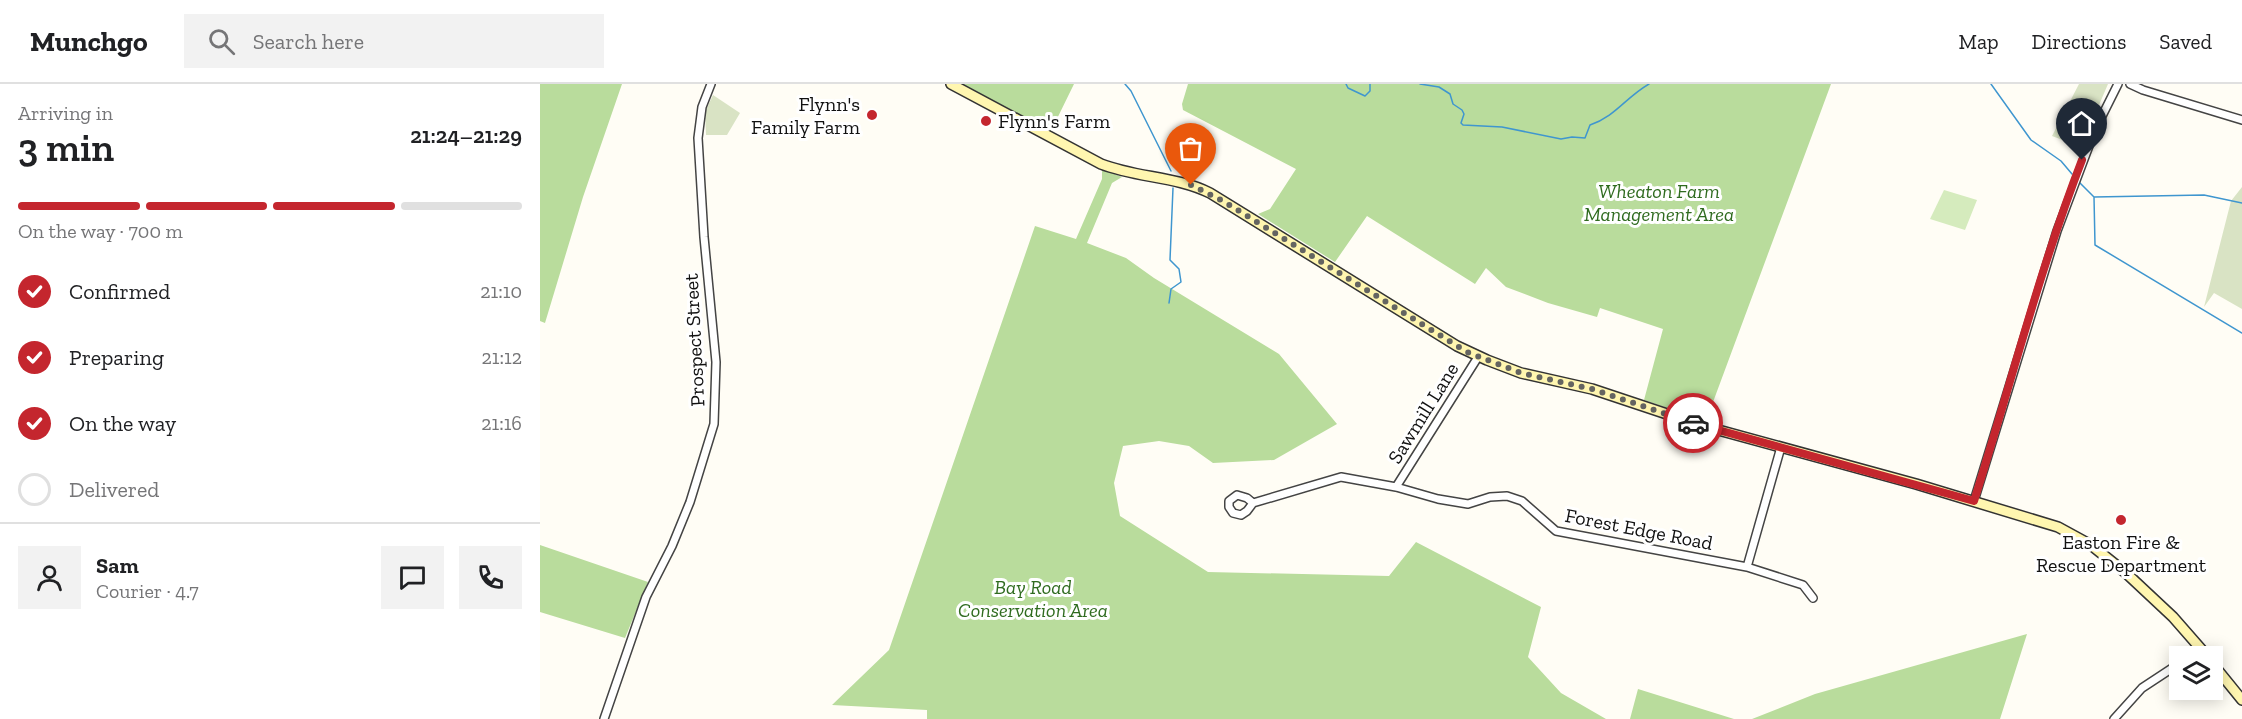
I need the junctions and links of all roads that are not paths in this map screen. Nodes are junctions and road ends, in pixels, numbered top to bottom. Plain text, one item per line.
1 (711, 84) edge
2 (951, 84) edge
3 (2118, 84) edge
4 (2130, 84) edge
5 (2242, 120) edge
6 (1478, 357) junction
7 (1781, 447) junction
8 (1396, 487) junction
9 (1974, 501) junction
10 (1253, 503) dead end
11 (1747, 567) junction
12 (1813, 598) dead end
13 (2199, 646) edge
14 (2169, 670) edge
15 (2223, 676) edge
16 (2242, 699) edge
17 (604, 719) edge
18 (2114, 719) edge

1 - 17 street, Prospect Street
2 - 6 main road
3 - 9 street
4 - 5 street
6 - 7 main road
6 - 8 street, Sawmill Lane
7 - 9 main road
7 - 11 street
8 - 10 street, Forest Edge Road
8 - 11 street, Forest Edge Road
9 - 13 main road
11 - 12 street, Forest Edge Road
14 - 18 street
15 - 16 main road

